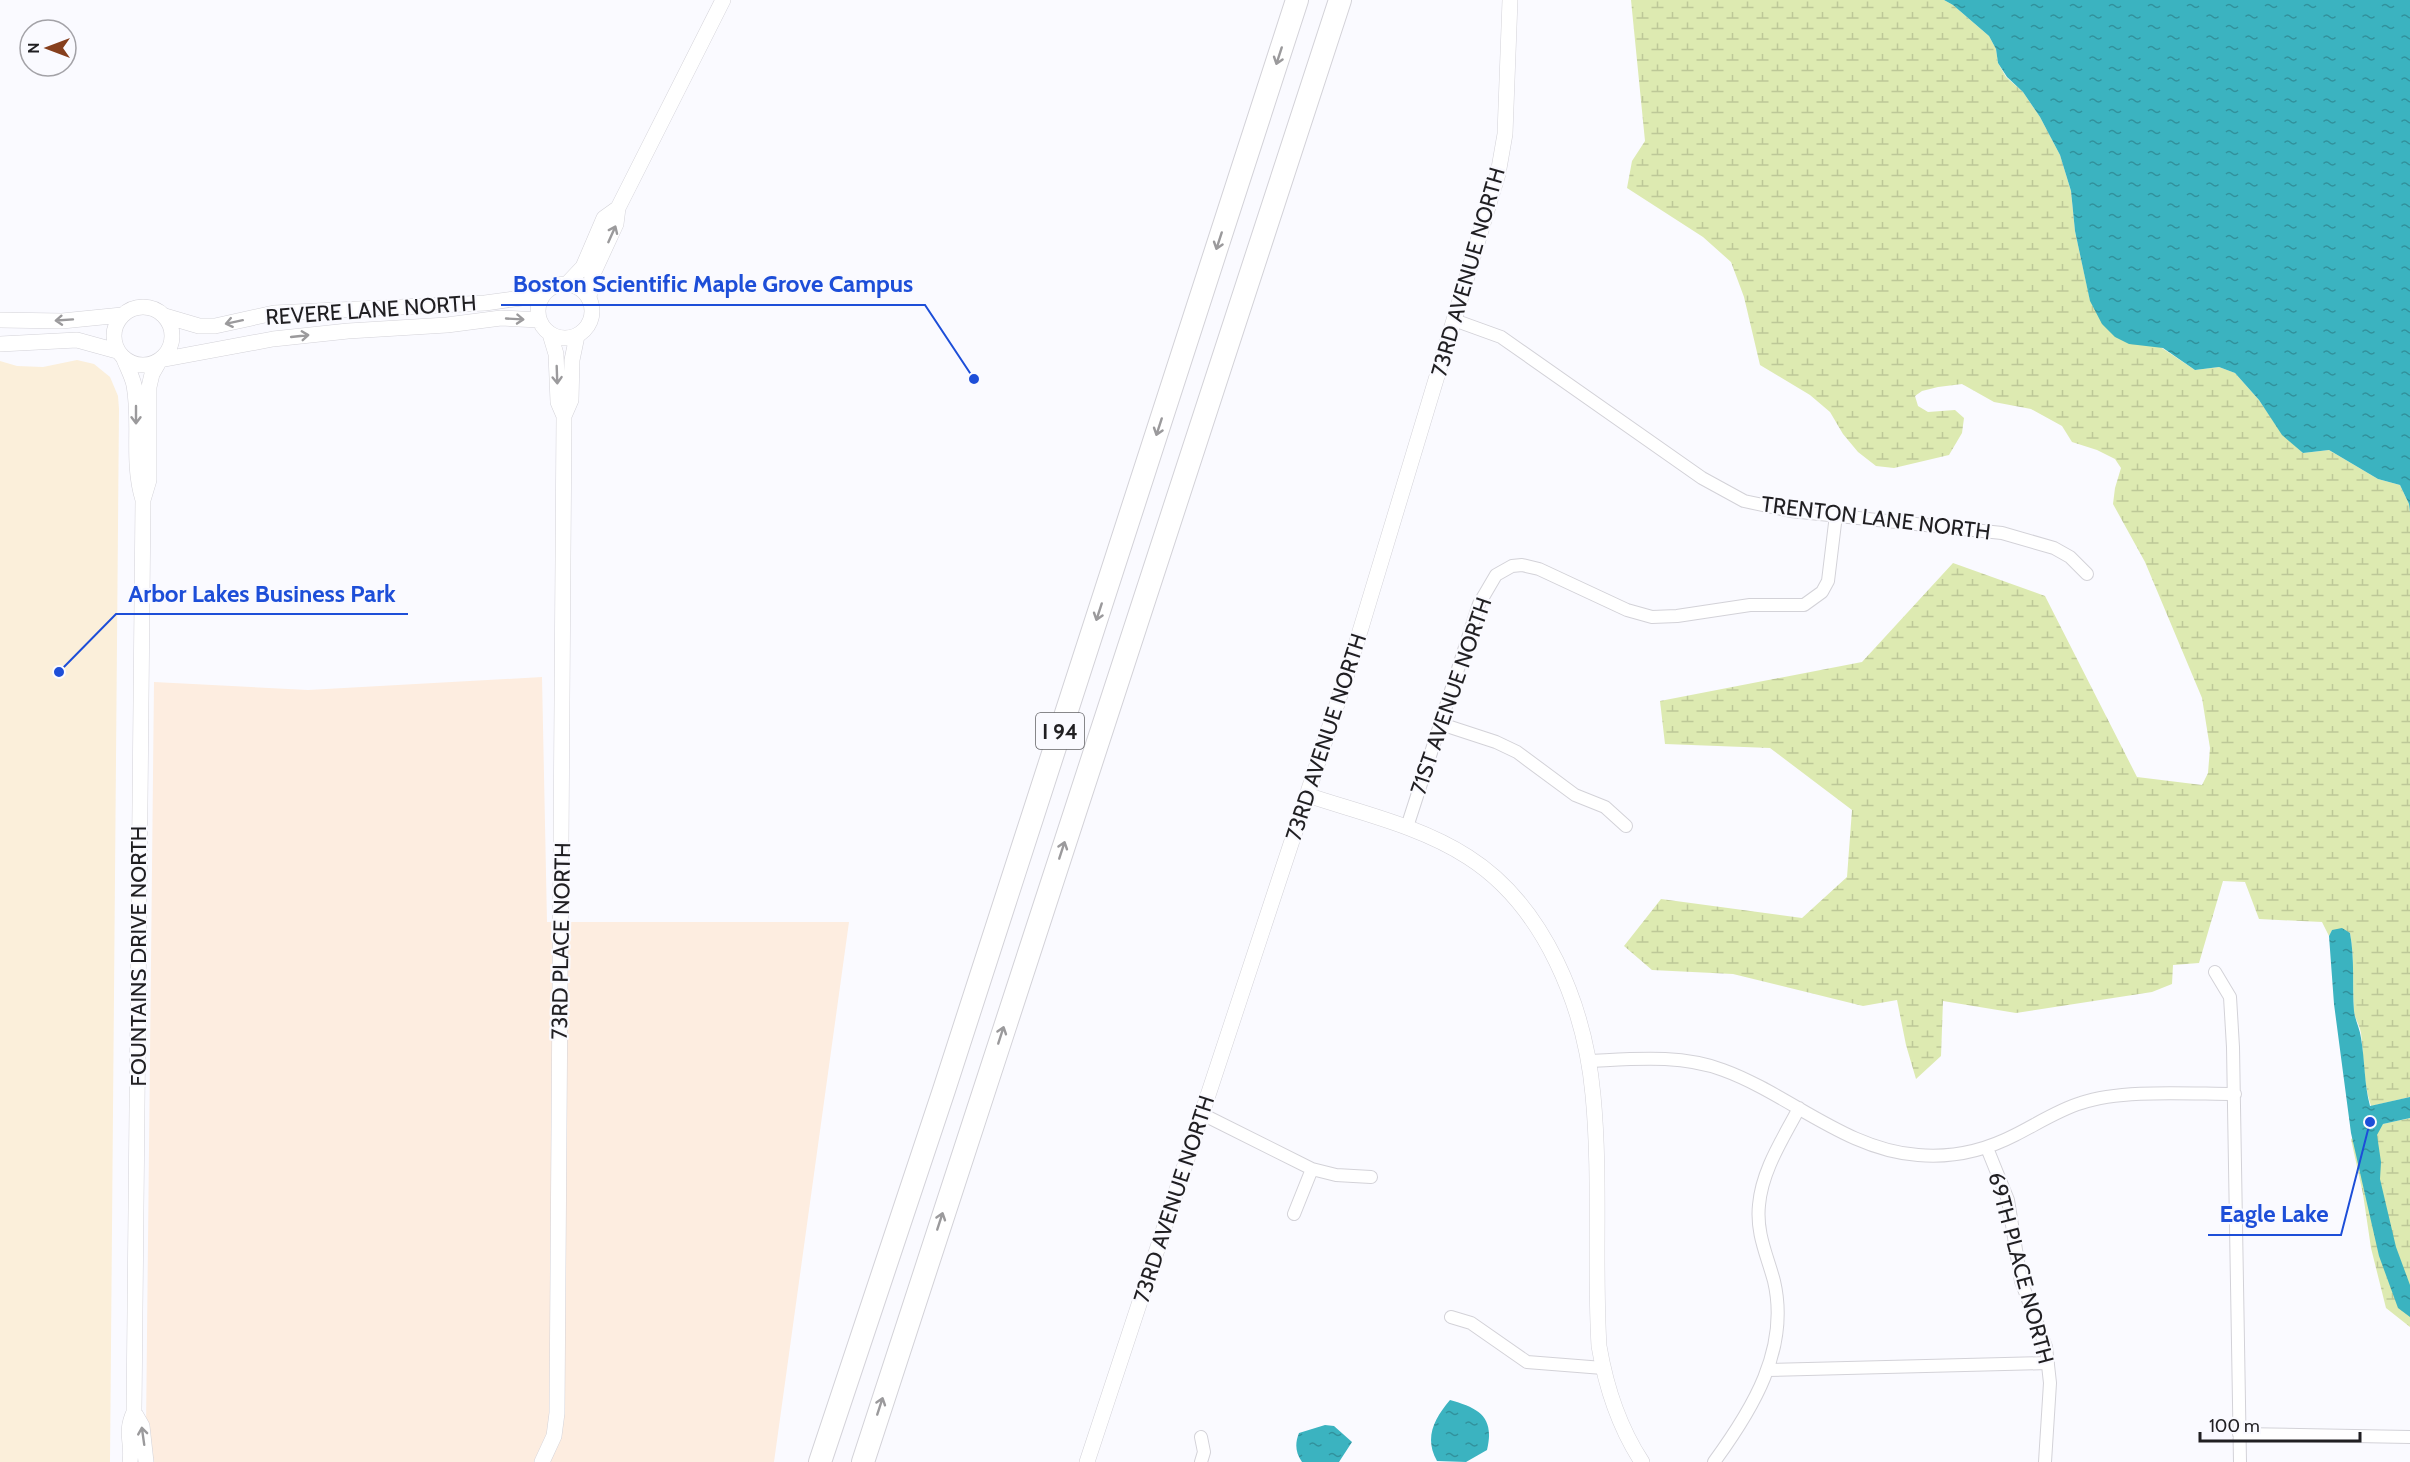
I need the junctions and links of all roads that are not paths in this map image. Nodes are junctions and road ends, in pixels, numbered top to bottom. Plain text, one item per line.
1 (723, 0) edge
2 (1297, 0) edge
3 (1510, 0) edge
4 (1339, 7) edge
5 (618, 208) junction
6 (567, 284) junction
7 (543, 295) junction
8 (589, 298) junction
9 (122, 315) junction
10 (165, 316) junction
11 (0, 320) edge
12 (539, 320) junction
13 (1454, 320) junction
14 (550, 334) junction
15 (577, 336) junction
16 (0, 344) edge
17 (120, 355) junction
18 (160, 360) junction
19 (564, 416) junction
20 (142, 500) junction
21 (1836, 515) junction
22 (2087, 574) dead end
23 (1441, 724) junction
24 (1307, 795) junction
25 (1626, 826) dead end
26 (1407, 828) junction
27 (2215, 972) dead end
28 (1588, 1061) junction
29 (2235, 1094) junction
30 (1799, 1108) junction
31 (1202, 1114) junction
32 (1987, 1148) junction
33 (1312, 1169) junction
34 (1371, 1177) dead end
35 (1294, 1214) dead end
36 (1451, 1317) dead end
37 (2048, 1363) junction
38 (1603, 1368) junction
39 (1768, 1370) junction
40 (134, 1412) junction
41 (2239, 1434) junction
42 (1201, 1437) dead end
43 (2410, 1437) edge
44 (130, 1462) edge
45 (146, 1462) edge
46 (542, 1462) edge
47 (820, 1462) edge
48 (863, 1462) edge
49 (1087, 1462) edge
50 (1201, 1462) edge
51 (1642, 1462) edge
52 (1714, 1462) edge
53 (2045, 1462) edge
54 (2240, 1462) edge

1 - 5 street
2 -> 47 highway, I 94
3 - 13 street, 73RD AVENUE NORTH
48 -> 4 highway, I 94
5 - 6 street
8 -> 5 street
6 - 7 street
6 - 8 street
7 -> 10 street, REVERE LANE NORTH
7 - 12 street
8 - 15 street
9 - 10 street
9 -> 11 street
9 - 17 street
10 - 18 street
12 - 14 street
18 -> 12 street, REVERE LANE NORTH
13 - 21 street, TRENTON LANE NORTH
13 - 24 street, 73RD AVENUE NORTH
14 - 15 street
14 -> 19 street, 73RD PLACE NORTH
15 - 19 street, 73RD PLACE NORTH
16 - 17 street
17 - 18 street
17 -> 20 street, FOUNTAINS DRIVE NORTH
18 - 20 street, FOUNTAINS DRIVE NORTH
19 - 46 street, 73RD PLACE NORTH
20 - 40 street, FOUNTAINS DRIVE NORTH
21 - 22 street, TRENTON LANE NORTH
21 - 23 street, 71ST AVENUE NORTH
23 - 25 street
23 - 26 street, 71ST AVENUE NORTH
24 - 26 street
24 - 31 street, 73RD AVENUE NORTH
26 - 28 street
27 - 29 street
28 - 30 street
28 - 38 street
29 - 32 street
29 - 41 street
30 - 32 street
30 - 39 street
31 - 33 street
31 - 49 street, 73RD AVENUE NORTH
32 - 37 street, 69TH PLACE NORTH
33 - 34 street
33 - 35 street
36 - 38 street
37 - 39 street
37 - 53 street, 69TH PLACE NORTH
38 - 51 street
39 - 52 street
40 - 44 street, FOUNTAINS DRIVE NORTH
45 -> 40 street, FOUNTAINS DRIVE NORTH
41 - 43 street
41 - 54 street
42 - 50 street

